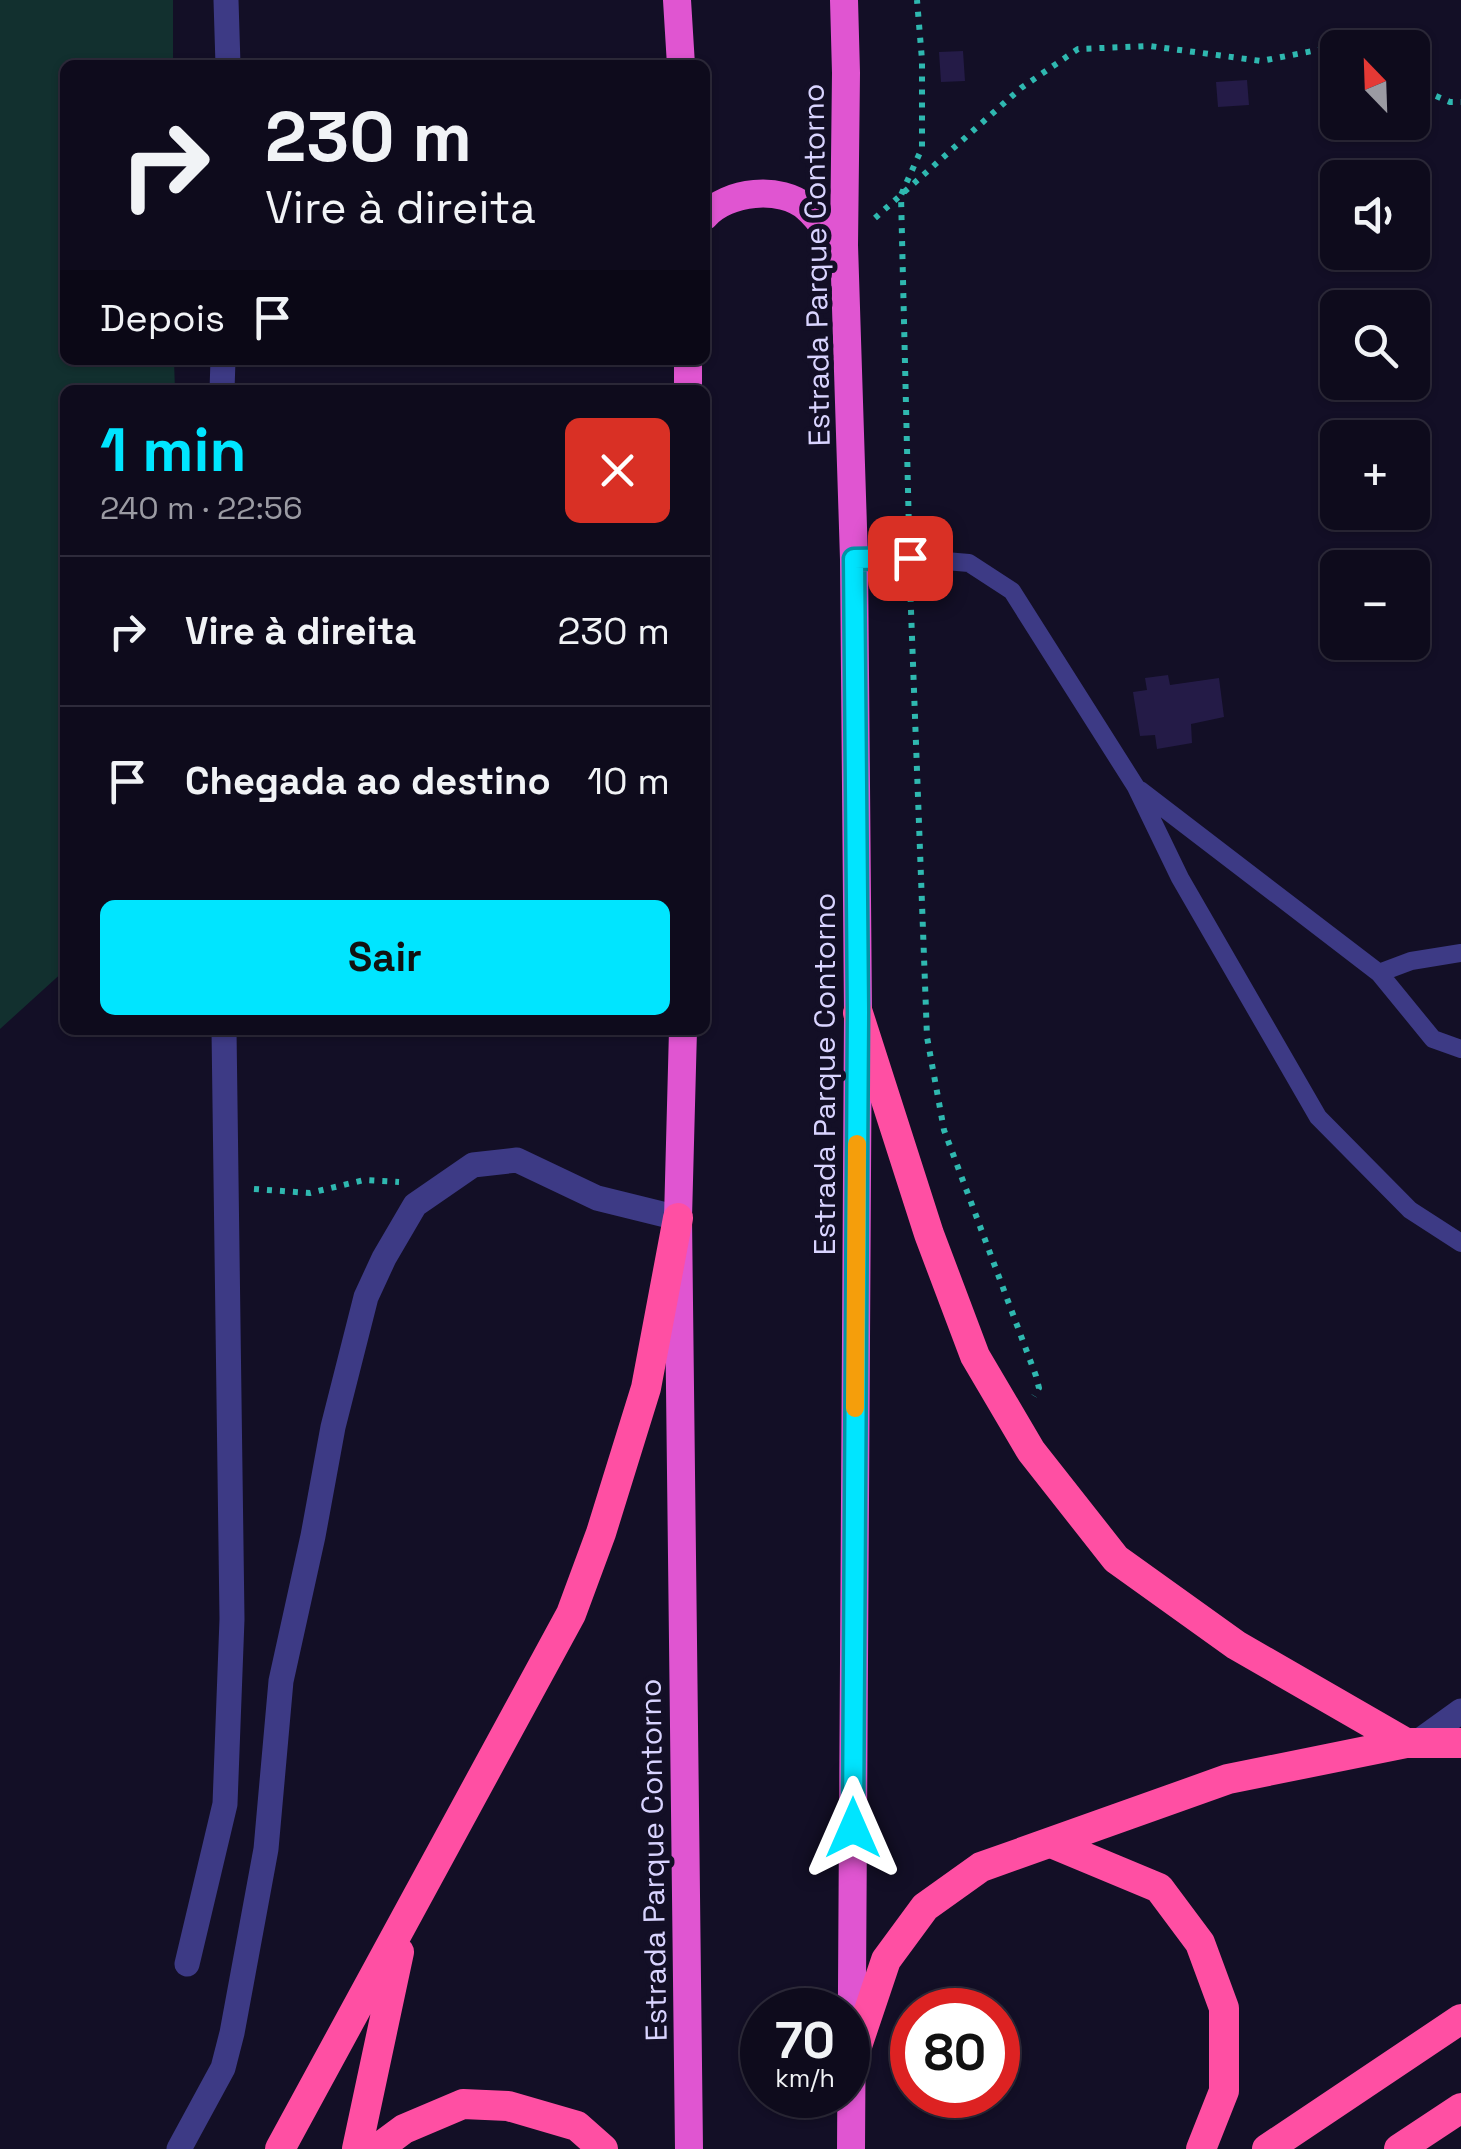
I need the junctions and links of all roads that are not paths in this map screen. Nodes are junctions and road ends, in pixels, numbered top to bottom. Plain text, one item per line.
1 (226, 0) edge
2 (678, 0) edge
3 (844, 0) edge
4 (228, 60) edge
5 (681, 60) edge
6 (710, 210) edge
7 (844, 253) junction
8 (854, 559) junction
9 (1136, 786) junction
10 (1461, 953) edge
11 (1379, 973) junction
12 (858, 1012) junction
13 (224, 1035) edge
14 (683, 1035) edge
15 (1461, 1049) edge
16 (678, 1218) junction
17 (1461, 1244) edge
18 (1461, 1710) edge
19 (1412, 1742) junction
20 (1461, 1743) edge
21 (1051, 1843) junction
22 (406, 1920) junction
23 (187, 1964) dead end
24 (852, 1988) edge
25 (870, 2008) edge
26 (1461, 2019) edge
27 (1461, 2108) edge
28 (851, 2118) edge
29 (179, 2149) edge
30 (280, 2149) edge
31 (357, 2149) edge
32 (377, 2149) edge
33 (603, 2149) edge
34 (689, 2149) edge
35 (851, 2149) edge
36 (1201, 2149) edge
37 (1267, 2149) edge
38 (1399, 2149) edge

1 - 4 street
2 - 5 highway
3 - 7 highway, Estrada Parque Contorno
6 - 7 highway
7 - 8 highway, Estrada Parque Contorno
8 - 9 lane
8 - 12 highway, Estrada Parque Contorno
9 - 11 lane
9 - 17 lane
10 - 11 lane
11 - 15 lane
12 - 19 highway
12 - 24 highway, Estrada Parque Contorno
13 - 23 street
14 - 16 highway, Estrada Parque Contorno
16 - 22 highway
16 - 29 street
16 - 34 highway, Estrada Parque Contorno
18 - 19 street
19 - 20 highway
19 - 21 highway
21 - 25 highway
21 - 36 highway
22 - 30 highway
22 - 31 highway
26 - 37 highway
27 - 38 highway
28 - 35 highway, Estrada Parque Contorno
32 - 33 highway

